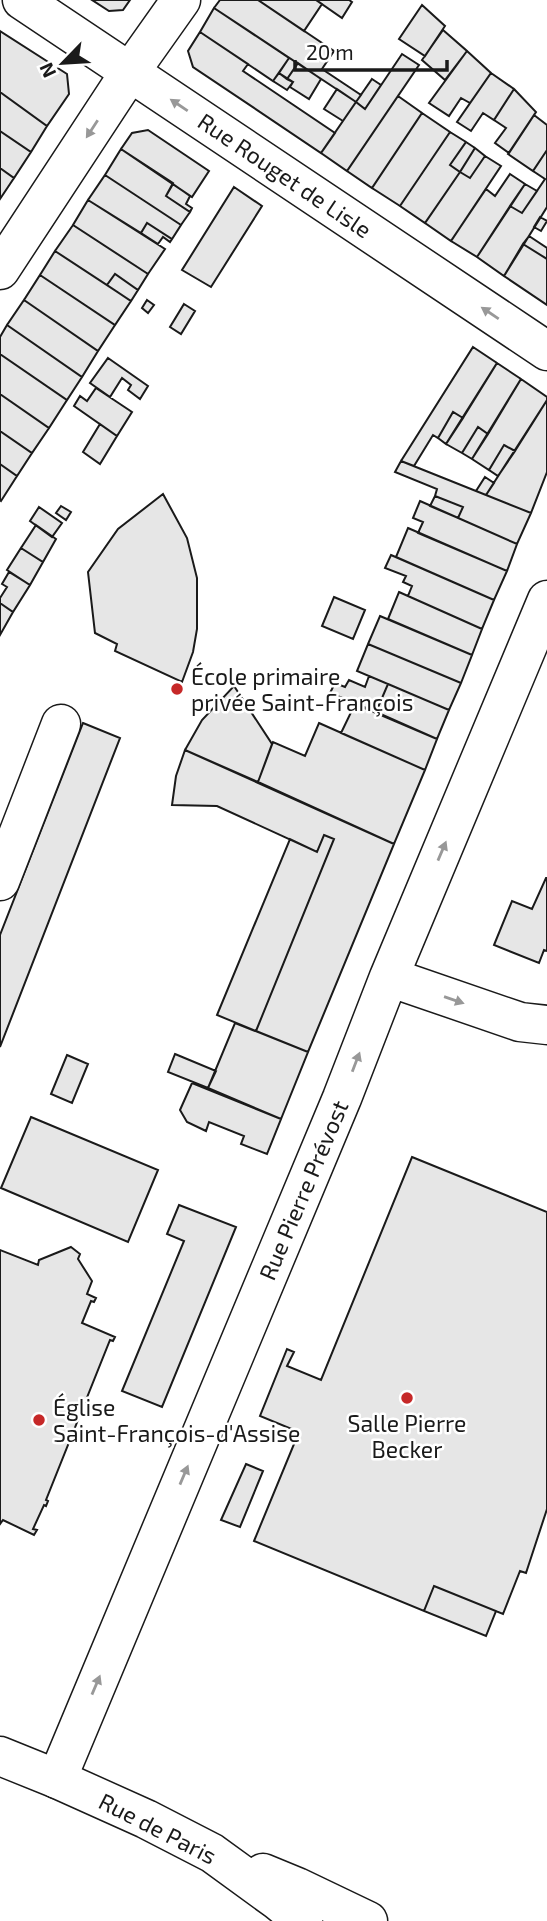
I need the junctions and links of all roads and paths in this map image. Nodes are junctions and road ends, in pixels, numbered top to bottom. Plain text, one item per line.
1 (22, 0) edge
2 (180, 0) edge
3 (130, 72) junction
4 (0, 270) edge
5 (547, 351) edge
6 (547, 600) edge
7 (61, 724) dead end
8 (0, 881) edge
9 (389, 977) junction
10 (547, 1025) edge
11 (0, 1756) edge
12 (57, 1779) junction
13 (212, 1853) junction
14 (303, 1921) edge
15 (368, 1921) edge

1 - 3 street, Rue Rouget de Lisle
2 - 3 street
3 -> 4 street
5 -> 3 street, Rue Rouget de Lisle
9 -> 6 street, Rue Pierre Prévost
7 - 8 street
9 -> 10 street
12 -> 9 street, Rue Pierre Prévost
11 - 12 street, Rue de Paris
12 - 13 street, Rue de Paris
13 - 14 street, Rue de Paris
13 - 15 street

